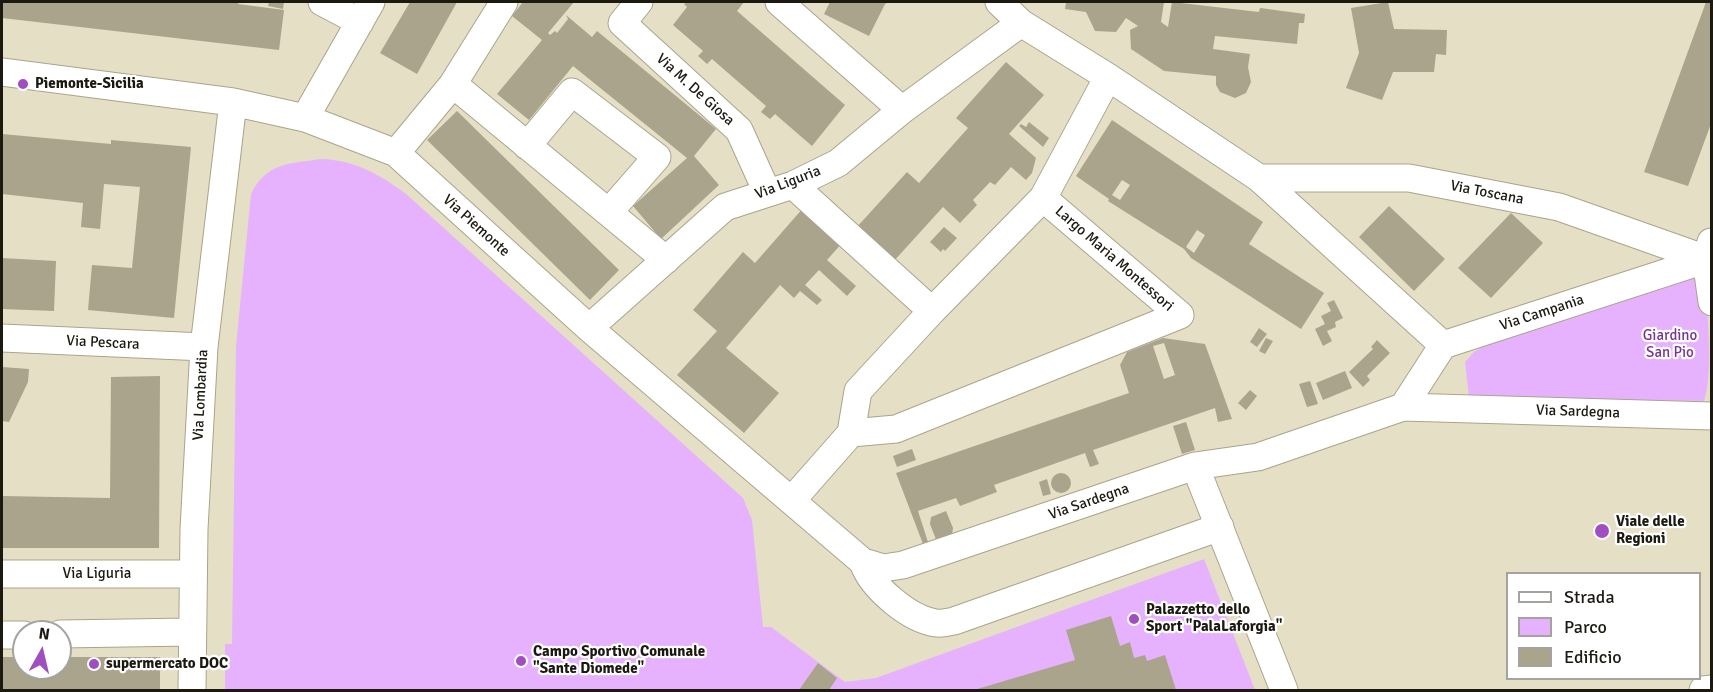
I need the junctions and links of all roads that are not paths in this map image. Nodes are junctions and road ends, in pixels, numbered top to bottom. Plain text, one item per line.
1 (322, 2) edge
2 (504, 2) edge
3 (639, 2) edge
4 (779, 2) edge
5 (999, 2) edge
6 (365, 12) edge
7 (1021, 23) junction
8 (2, 72) edge
9 (1108, 77) junction
10 (453, 84) junction
11 (233, 102) junction
12 (903, 110) junction
13 (304, 118) junction
14 (527, 146) junction
15 (396, 153) junction
16 (1260, 178) junction
17 (780, 188) junction
18 (1043, 198) junction
19 (609, 212) junction
20 (1710, 253) edge
21 (666, 260) junction
22 (1712, 302) edge
23 (932, 311) junction
24 (590, 328) junction
25 (2, 338) edge
26 (1443, 345) junction
27 (204, 347) junction
28 (1403, 407) junction
29 (1712, 416) edge
30 (851, 433) junction
31 (1196, 466) junction
32 (792, 500) junction
33 (1220, 527) junction
34 (863, 562) junction
35 (2, 574) edge
36 (193, 574) junction
37 (191, 632) junction
38 (72, 634) edge
39 (1712, 689) edge
40 (192, 690) edge
41 (1284, 690) edge
42 (1702, 690) edge

1 - 6 street
2 - 10 street
3 - 17 street, Via M. De Giosa
4 - 12 street
5 - 7 street
6 - 13 street
7 - 9 street
7 - 12 street, Via Liguria
8 - 11 street, Via Piemonte
9 - 16 street
9 - 18 street
10 - 14 street
10 - 15 street
11 - 13 street, Via Piemonte
11 - 27 street, Via Lombardia
12 - 17 street, Via Liguria
13 - 15 street, Via Piemonte
14 - 19 street
14 - 19 street
15 - 24 street, Via Piemonte
16 - 20 street, Via Toscana
16 - 26 street
17 - 21 street, Via Liguria
17 - 23 street
18 - 23 street, Largo Maria Montessori
18 - 30 street, Largo Maria Montessori
19 - 21 street
20 - 22 street
20 - 26 street, Via Campania
21 - 24 street, Via Liguria
23 - 30 street, Largo Maria Montessori
24 - 32 street, Via Piemonte
25 - 27 street, Via Pescara
26 - 28 street
27 - 36 street, Via Lombardia
28 - 29 street, Via Sardegna
28 - 31 street, Via Sardegna
30 - 32 street
31 - 33 street
31 - 34 street, Via Sardegna
32 - 34 street, Via Piemonte
33 - 34 street
33 - 41 street
35 - 36 street, Via Liguria
36 - 37 street, Via Lombardia
37 - 38 street
37 - 40 street, Via Lombardia
39 - 42 street

